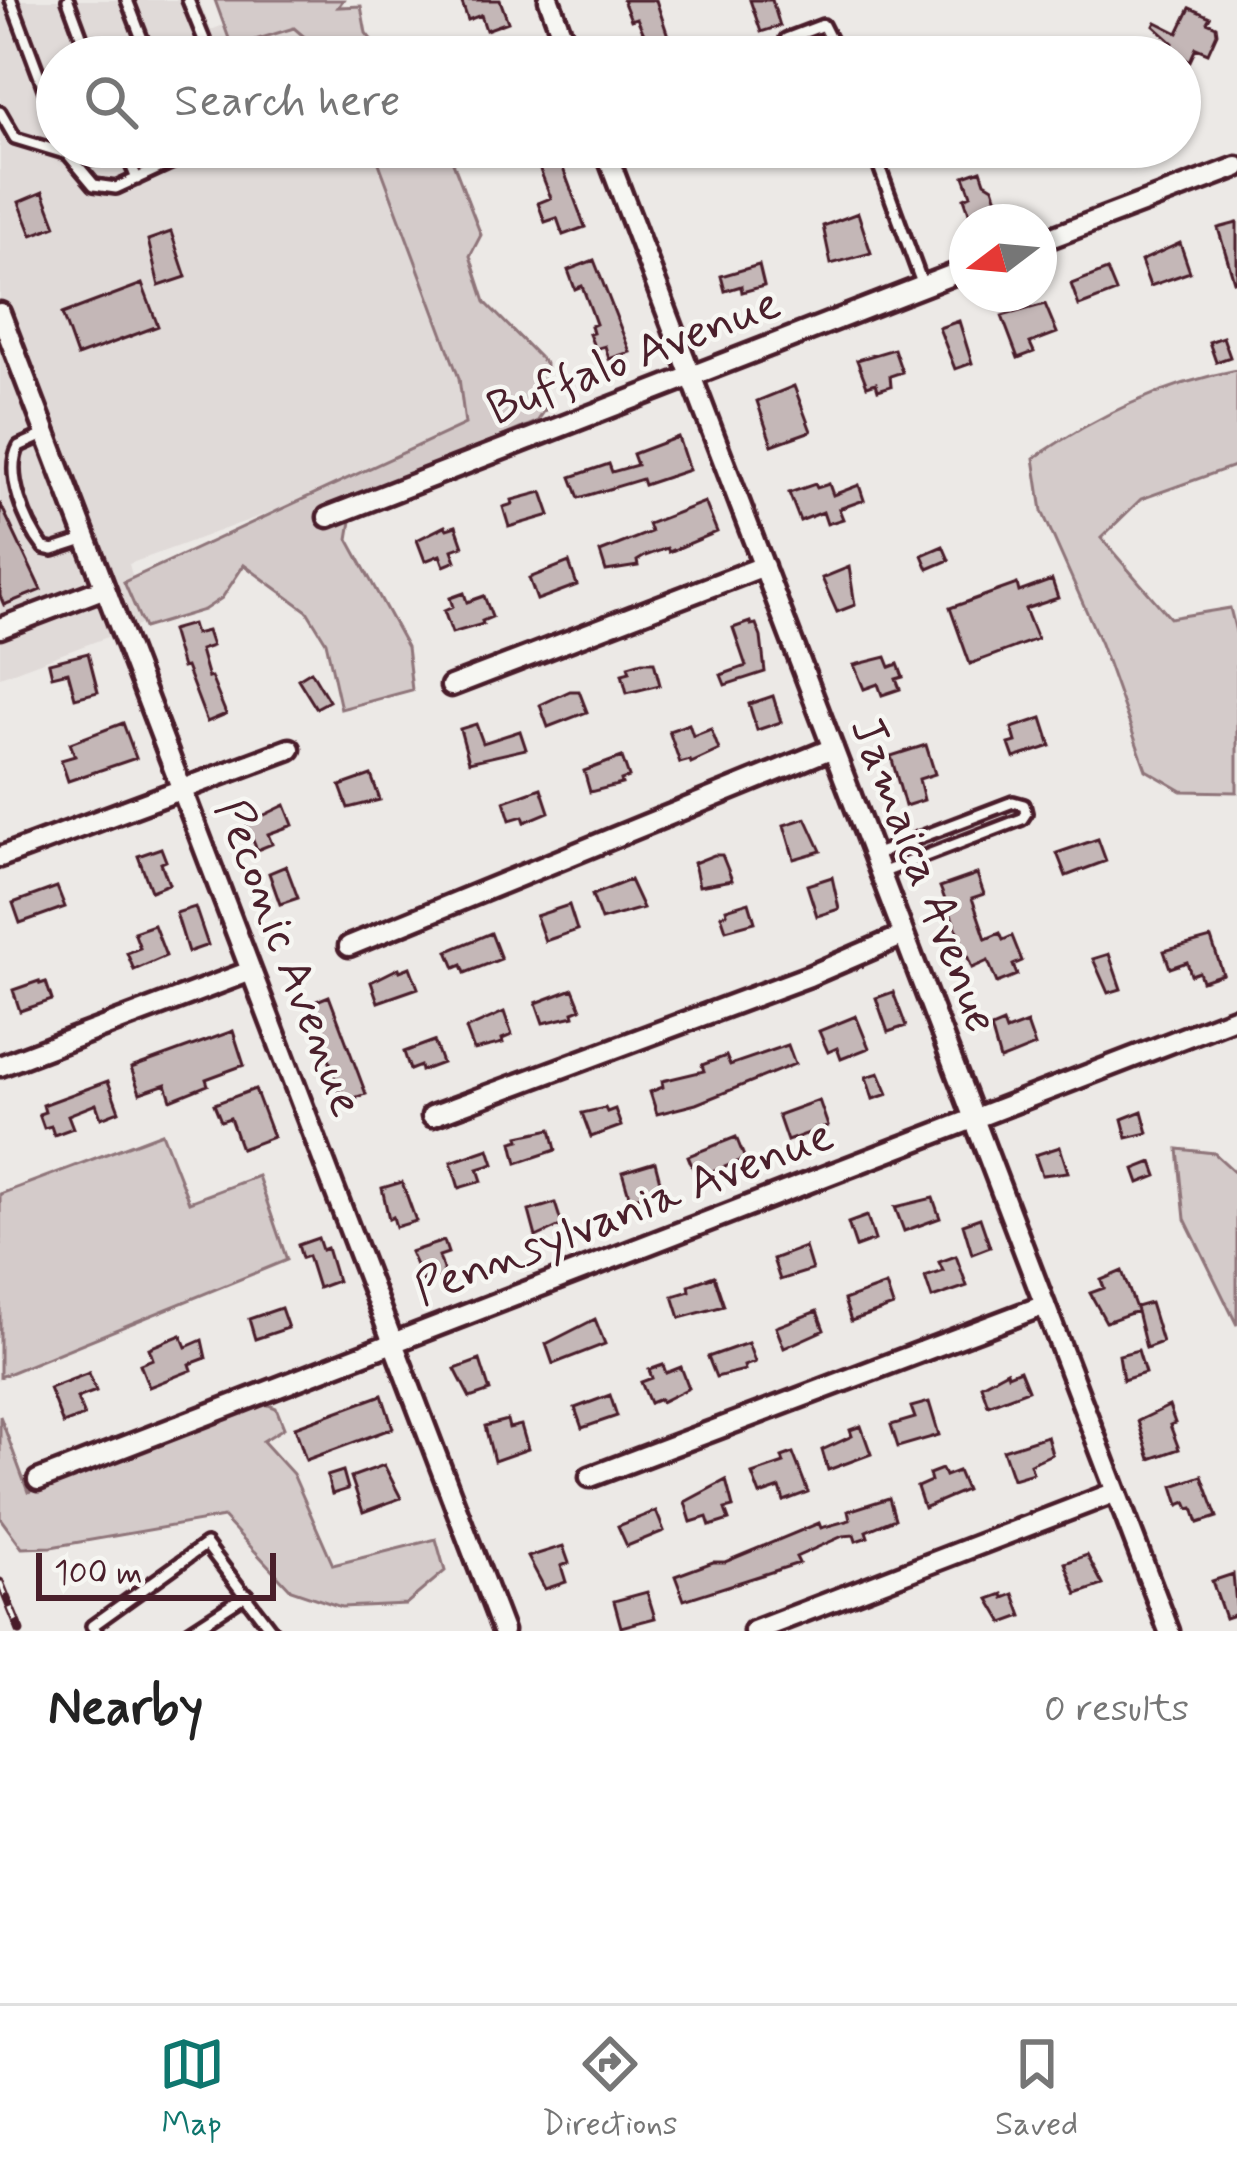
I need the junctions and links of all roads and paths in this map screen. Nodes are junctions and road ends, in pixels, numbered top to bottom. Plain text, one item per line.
1 (11, 0) edge
2 (68, 0) edge
3 (127, 0) edge
4 (188, 0) edge
5 (549, 0) edge
6 (81, 36) edge
7 (141, 36) edge
8 (203, 36) edge
9 (562, 36) edge
10 (794, 36) edge
11 (829, 36) edge
12 (36, 67) edge
13 (0, 112) edge
14 (36, 143) edge
15 (1237, 166) edge
16 (80, 168) edge
17 (132, 168) edge
18 (156, 168) edge
19 (612, 168) edge
20 (880, 168) edge
21 (136, 179) junction
22 (1057, 235) edge
23 (949, 276) edge
24 (923, 286) junction
25 (0, 313) edge
26 (692, 377) junction
27 (46, 434) junction
28 (328, 517) dead end
29 (86, 539) junction
30 (764, 566) junction
31 (105, 588) junction
32 (0, 628) edge
33 (451, 686) dead end
34 (833, 748) junction
35 (290, 749) dead end
36 (182, 789) junction
37 (0, 856) edge
38 (878, 864) junction
39 (904, 935) junction
40 (349, 946) dead end
41 (251, 970) junction
42 (1237, 1017) edge
43 (0, 1066) edge
44 (432, 1116) dead end
45 (974, 1118) junction
46 (1045, 1305) junction
47 (394, 1345) junction
48 (590, 1477) dead end
49 (38, 1480) dead end
50 (1116, 1492) junction
51 (248, 1594) junction
52 (96, 1631) edge
53 (190, 1631) edge
54 (272, 1631) edge
55 (503, 1631) edge
56 (754, 1631) edge
57 (1169, 1631) edge

1 - 12 lane
2 - 6 lane
3 - 7 lane
4 - 8 lane
5 - 9 street
10 - 11 lane
13 - 14 lane
15 - 22 street
16 - 21 lane
17 - 21 lane
18 - 21 lane
19 - 26 street, Jamaica Avenue
20 - 24 lane
23 - 24 street, Buffalo Avenue
24 - 26 street, Buffalo Avenue
25 - 27 street, Peconic Avenue
26 - 28 street, Buffalo Avenue
26 - 30 street, Jamaica Avenue
27 - 29 street, Peconic Avenue
27 - 29 lane
29 - 31 street, Peconic Avenue
30 - 33 street
30 - 34 street, Jamaica Avenue
31 - 32 street
31 - 36 street, Peconic Avenue
34 - 38 street, Jamaica Avenue
34 - 40 street
35 - 36 street
36 - 37 street
36 - 41 street, Peconic Avenue
38 - 38 lane
38 - 39 street, Jamaica Avenue
39 - 44 street
39 - 45 street, Jamaica Avenue
41 - 43 street
41 - 47 street, Peconic Avenue
42 - 45 street, Pennsylvania Avenue
45 - 46 street, Jamaica Avenue
45 - 47 street, Pennsylvania Avenue
46 - 48 street
46 - 50 street, Jamaica Avenue
47 - 49 street, Pennsylvania Avenue
47 - 55 street, Peconic Avenue
50 - 56 street
50 - 57 street, Jamaica Avenue
51 - 52 lane
51 - 53 lane
51 - 54 lane

